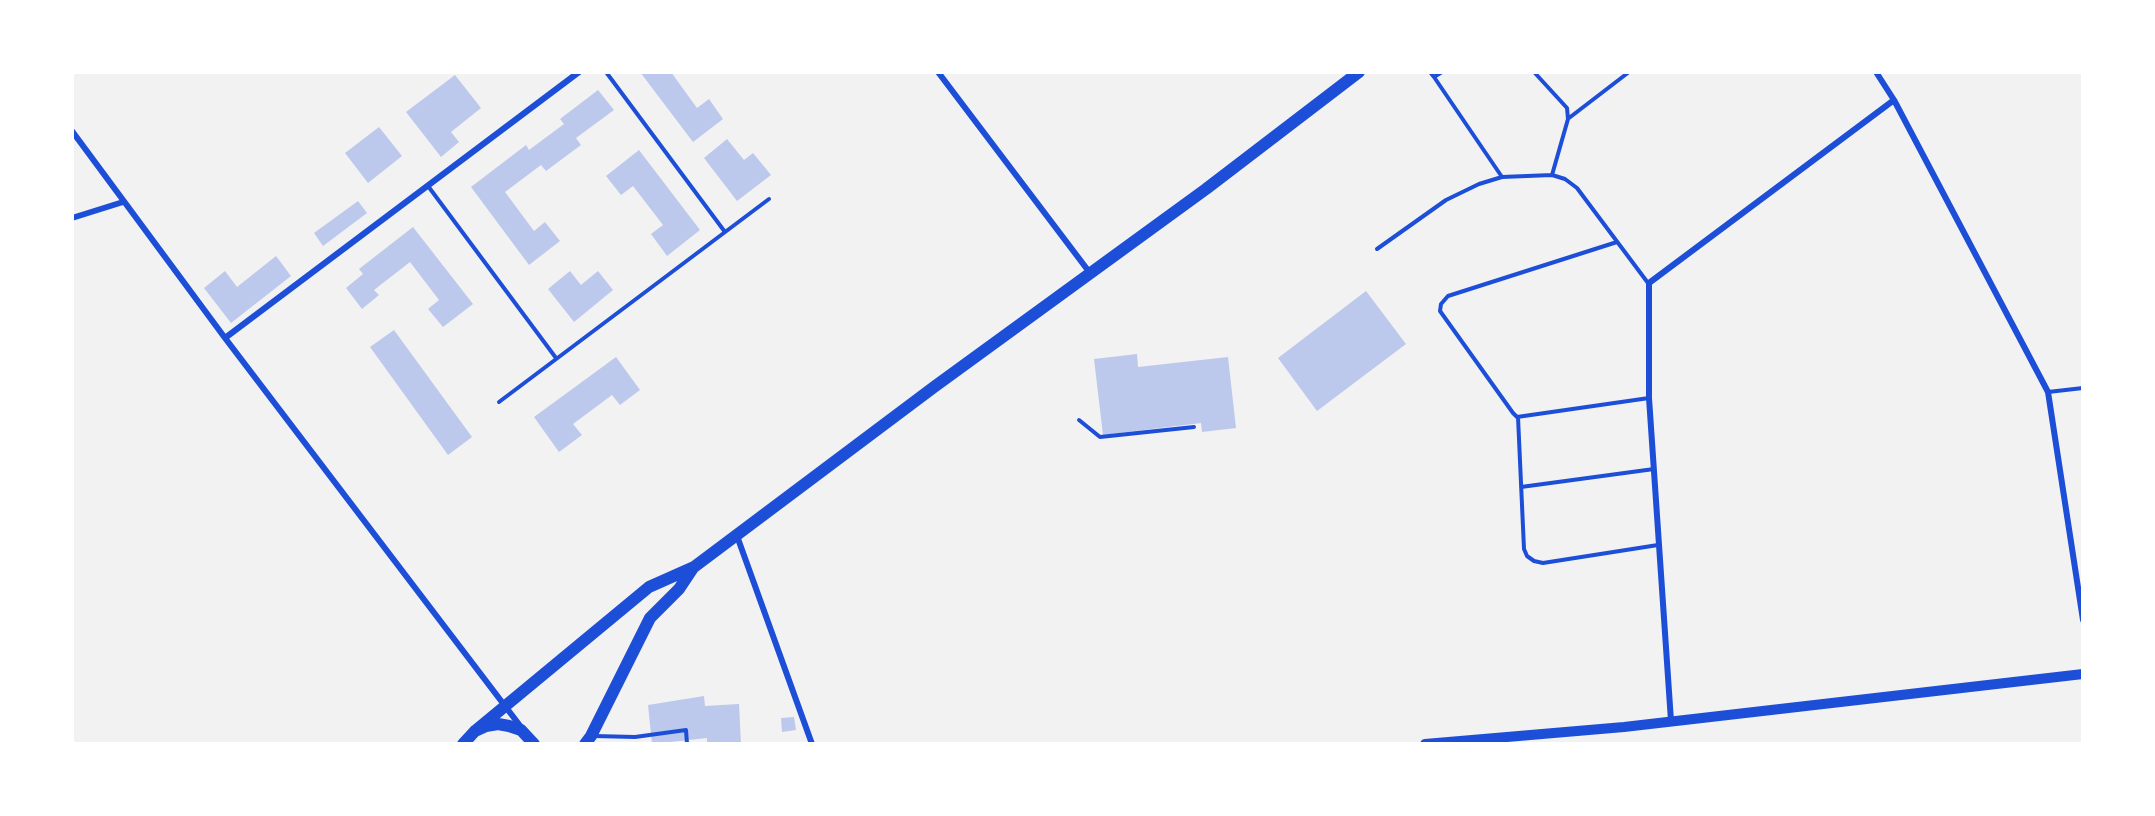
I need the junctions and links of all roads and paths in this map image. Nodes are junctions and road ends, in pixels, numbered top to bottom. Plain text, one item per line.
1 (579, 72) edge
2 (606, 72) edge
3 (938, 72) edge
4 (1359, 72) edge
5 (1442, 72) edge
6 (1534, 72) edge
7 (1629, 72) edge
8 (1876, 72) edge
9 (1432, 74) edge
10 (1894, 100) junction
11 (1568, 118) junction
12 (72, 131) edge
13 (1552, 175) junction
14 (1502, 177) junction
15 (428, 185) junction
16 (769, 199) dead end
17 (123, 202) junction
18 (72, 218) edge
19 (725, 232) junction
20 (1617, 242) junction
21 (1377, 249) dead end
22 (1090, 273) junction
23 (1649, 283) junction
24 (225, 338) junction
25 (557, 358) junction
26 (2083, 388) edge
27 (2048, 392) junction
28 (1649, 398) junction
29 (498, 402) dead end
30 (1518, 417) junction
31 (1079, 420) dead end
32 (1194, 428) dead end
33 (1654, 469) junction
34 (1521, 487) junction
35 (736, 534) junction
36 (1659, 545) junction
37 (694, 567) junction
38 (2083, 620) edge
39 (2083, 674) edge
40 (504, 707) junction
41 (1671, 721) junction
42 (635, 737) junction
43 (466, 740) edge
44 (588, 740) edge
45 (532, 741) edge
46 (631, 744) edge
47 (687, 744) edge
48 (812, 744) edge
49 (1425, 744) edge

1 - 15 street
2 - 19 lane
3 - 22 street
4 - 22 main road
5 - 9 lane
6 - 11 lane
7 - 11 lane
8 - 10 street
9 - 14 lane
10 - 23 street
10 - 27 street
11 - 13 lane
12 - 17 street
13 - 14 lane
13 - 20 lane
14 - 21 lane
15 - 24 street
15 - 25 lane
16 - 19 lane
17 - 18 street
17 - 24 street
19 - 25 lane
20 - 23 lane
20 - 30 lane
22 - 35 main road
23 - 28 street
24 - 40 street
25 - 29 lane
26 - 27 lane
27 - 38 street
28 - 30 lane
28 - 33 street
30 - 34 lane
31 - 32 lane
33 - 34 lane
33 - 36 street
34 - 36 lane
35 - 37 main road
35 - 48 street
36 - 41 street
37 - 40 main road
37 - 44 main road
39 - 41 main road
40 - 43 main road
40 - 45 street
41 - 49 main road
42 - 44 lane
42 - 46 lane
42 - 47 lane
43 - 45 main road

